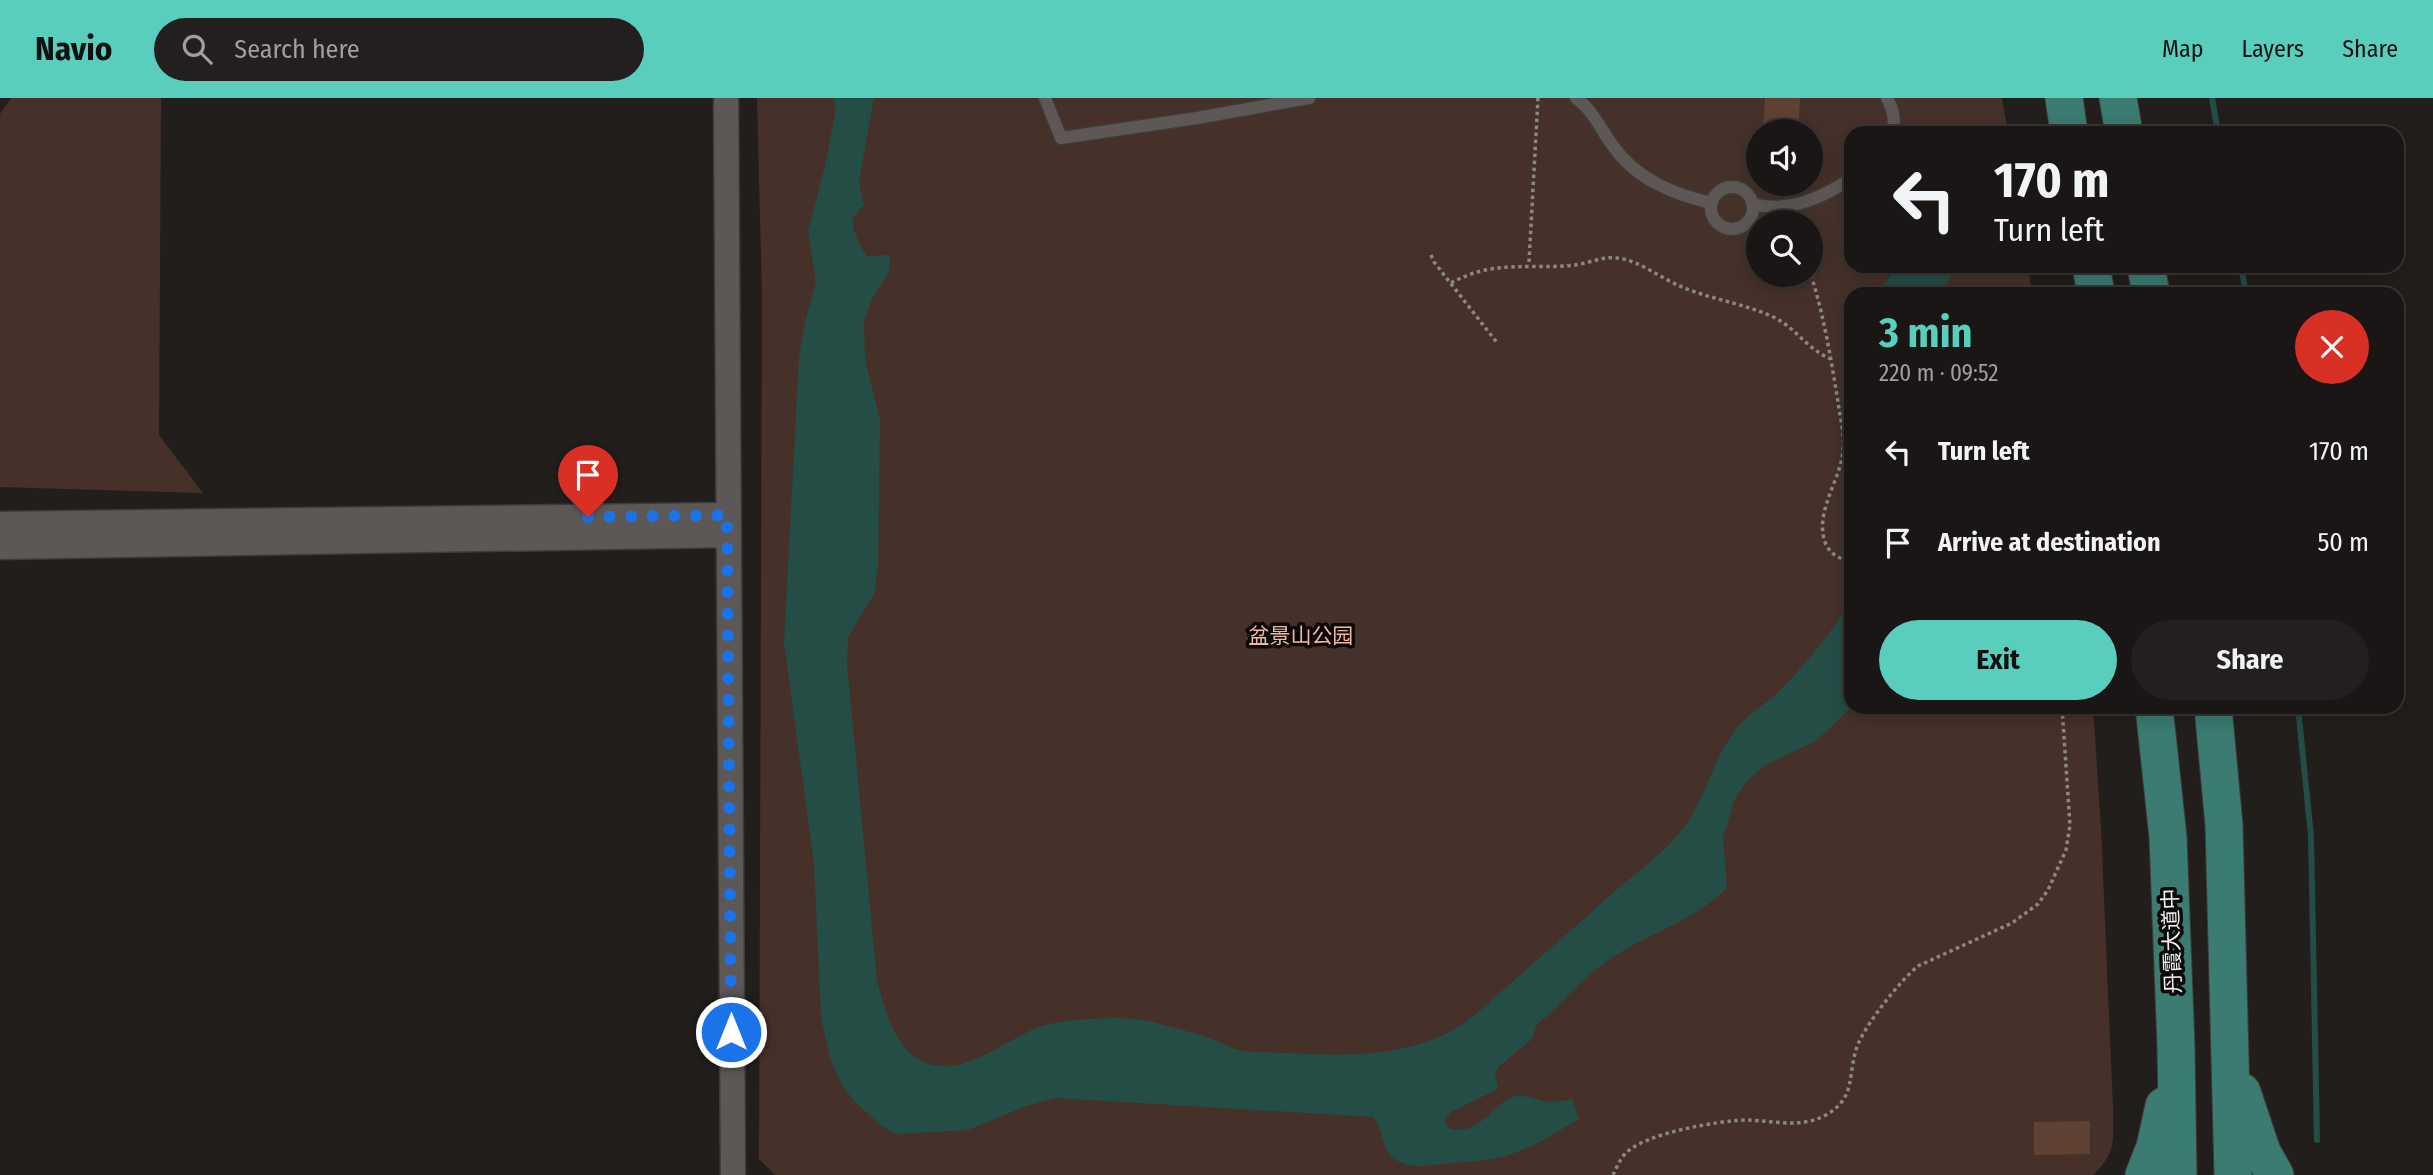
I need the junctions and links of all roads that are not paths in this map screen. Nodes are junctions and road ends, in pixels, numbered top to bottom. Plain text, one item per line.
1 (726, 98) edge
2 (1045, 98) edge
3 (1309, 98) edge
4 (1576, 98) edge
5 (1887, 98) edge
6 (2064, 98) edge
7 (2118, 98) edge
8 (1894, 126) edge
9 (2068, 126) edge
10 (2123, 126) edge
11 (1844, 183) edge
12 (1711, 203) junction
13 (1752, 204) junction
14 (0, 524) edge
15 (727, 525) junction
16 (0, 547) edge
17 (2155, 714) edge
18 (2214, 714) edge
19 (2223, 803) junction
20 (2165, 813) junction
21 (2229, 1044) junction
22 (2176, 1047) junction
23 (733, 1175) edge
24 (2144, 1175) edge
25 (2179, 1175) edge
26 (2233, 1175) edge
27 (2275, 1175) edge

1 - 15 street
2 - 3 lane
4 - 12 lane
5 - 8 lane
6 - 9 main road
7 - 10 main road
11 - 13 lane
12 - 13 lane
12 - 13 lane
14 - 15 street
15 - 16 street
15 - 23 street
17 - 20 main road, 丹霞大道中
18 - 19 main road
19 - 20 main road
19 - 21 main road
20 - 22 main road, 丹霞大道中
21 - 26 main road
21 - 27 main road
22 - 24 main road
22 - 25 main road, 丹霞大道中

